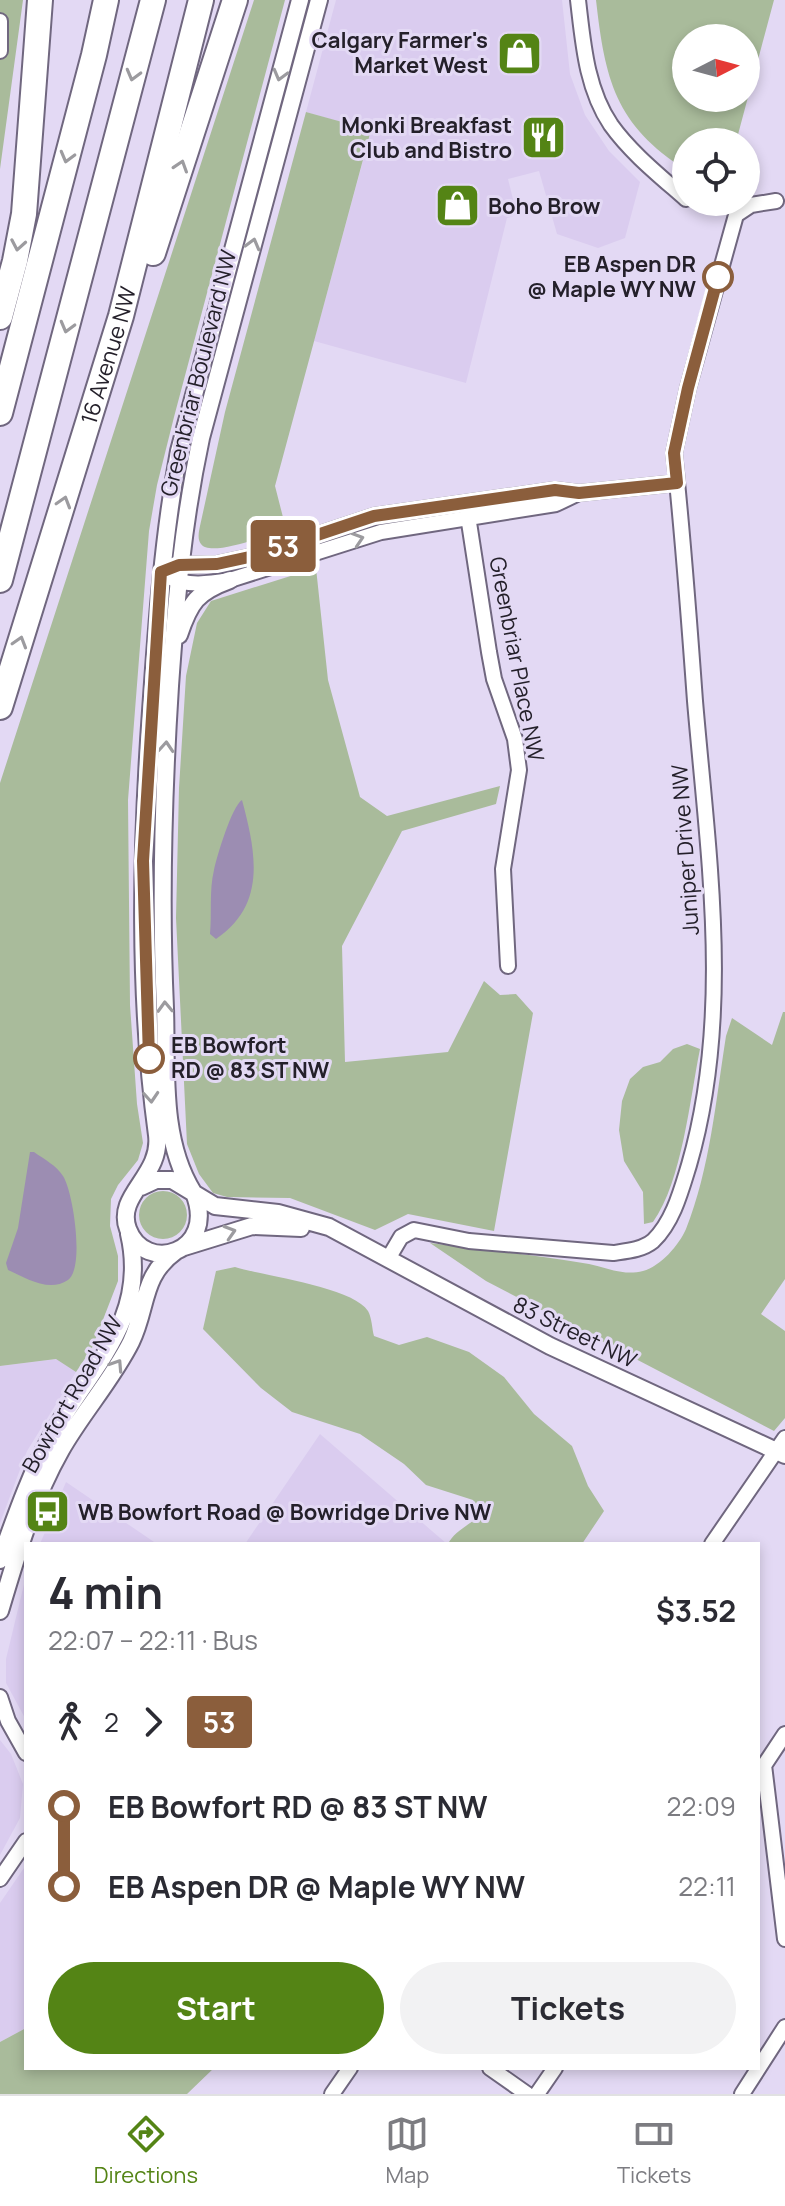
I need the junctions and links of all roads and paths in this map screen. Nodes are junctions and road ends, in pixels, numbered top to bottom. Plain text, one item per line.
1 (40, 0) edge
2 (106, 0) edge
3 (153, 0) edge
4 (201, 0) edge
5 (234, 0) edge
6 (300, 0) edge
7 (319, 0) edge
8 (578, 0) edge
9 (0, 21) edge
10 (0, 51) edge
11 (672, 186) edge
12 (776, 201) dead end
13 (121, 316) junction
14 (0, 317) edge
15 (0, 413) edge
16 (677, 483) junction
17 (579, 493) junction
18 (466, 503) junction
19 (468, 519) junction
20 (161, 572) junction
21 (178, 573) junction
22 (0, 580) edge
23 (230, 580) junction
24 (172, 655) junction
25 (0, 707) edge
26 (508, 966) dead end
27 (138, 1188) junction
28 (194, 1193) junction
29 (128, 1228) junction
30 (350, 1238) junction
31 (179, 1250) junction
32 (388, 1259) junction
33 (782, 1448) edge
34 (713, 1542) edge
35 (0, 1560) edge
36 (0, 1611) edge
37 (0, 1697) edge
38 (4, 1719) edge
39 (785, 1734) edge
40 (24, 1750) edge
41 (761, 1770) edge
42 (24, 1844) edge
43 (0, 1879) edge
44 (785, 1939) edge
45 (785, 2027) edge
46 (760, 2066) edge
47 (349, 2070) edge
48 (493, 2070) edge
49 (554, 2070) edge
50 (757, 2070) edge
51 (332, 2094) edge
52 (527, 2094) edge
53 (537, 2094) edge
54 (742, 2094) edge

1 -> 14 highway
2 -> 15 highway
3 -> 22 highway, 16 Avenue NW
4 - 13 highway, 16 Avenue NW
13 -> 5 highway
6 -> 20 street, Greenbriar Boulevard NW
21 -> 7 street, Greenbriar Boulevard NW
8 - 11 street
9 - 10 street
12 - 16 street, Juniper Drive NW
25 -> 13 highway, 16 Avenue NW
16 - 17 street
16 - 32 street, Juniper Drive NW
17 - 18 street
17 - 19 street
18 - 19 street, Greenbriar Place NW
18 - 21 street
23 -> 19 street
19 - 26 street, Greenbriar Place NW
20 - 21 street
20 -> 27 street, Greenbriar Boulevard NW
21 - 23 street
21 - 24 street, Greenbriar Boulevard NW
23 - 24 street
28 -> 24 street, Greenbriar Boulevard NW
27 - 28 street
27 - 29 street
28 - 30 street, 83 Street NW
28 - 31 street
29 - 31 street
29 - 35 street, Bowfort Road NW
31 -> 30 street, 83 Street NW
30 - 32 street, 83 Street NW
36 -> 31 street, Bowfort Road NW
32 - 33 street, 83 Street NW
33 - 34 street
37 - 38 street
38 - 40 street
39 - 41 street
41 - 44 street
42 - 43 street
45 - 46 street
47 - 51 street
48 - 52 street
49 - 53 street
50 - 54 street

